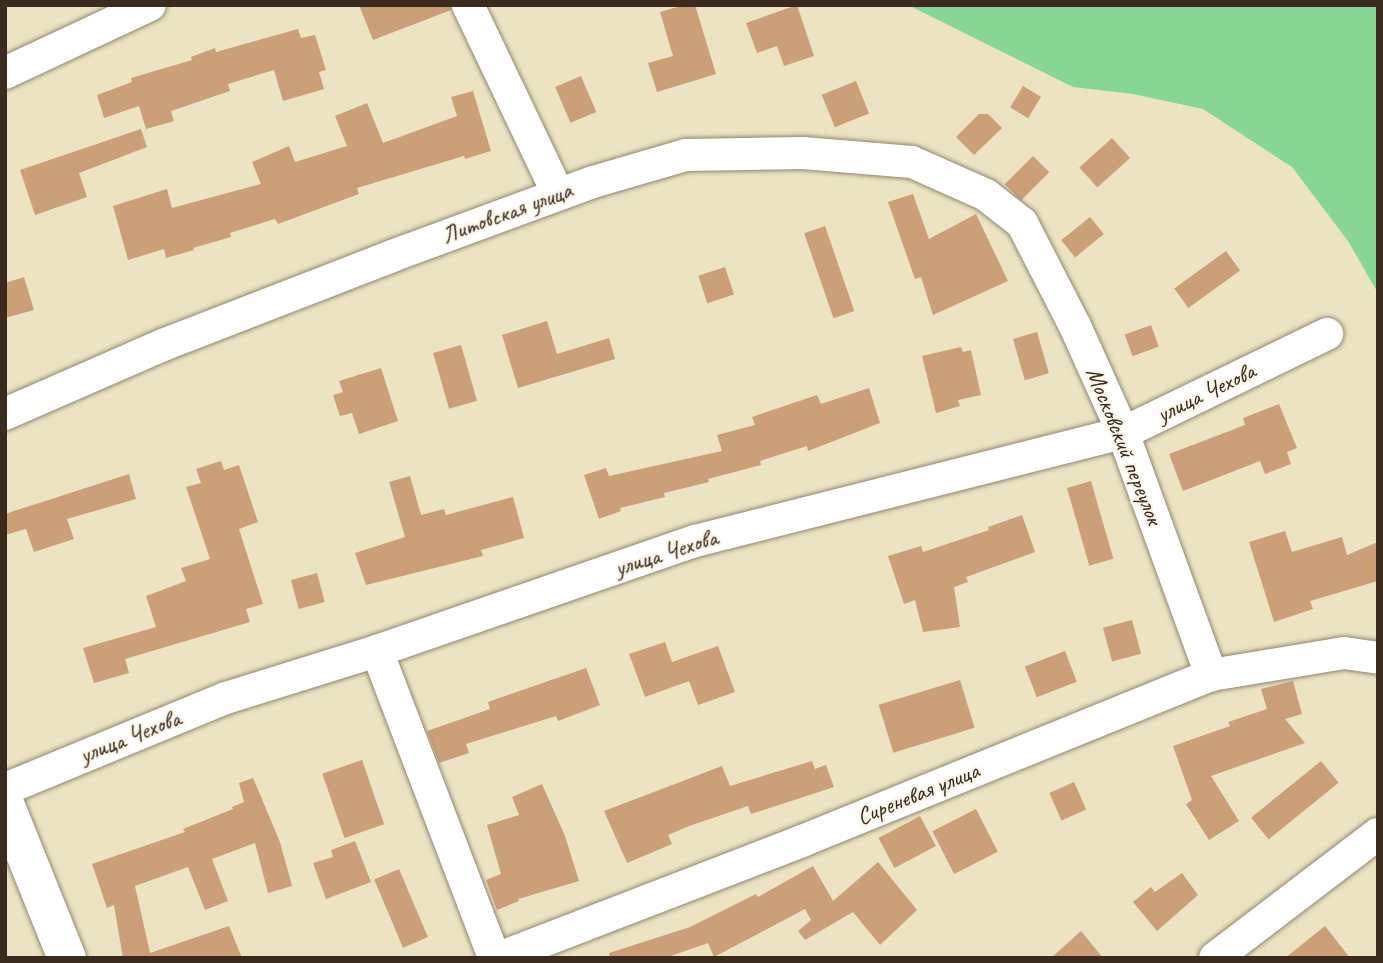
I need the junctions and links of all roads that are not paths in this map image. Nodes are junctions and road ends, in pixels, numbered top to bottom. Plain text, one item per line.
1 (150, 5) edge
2 (468, 5) edge
3 (5, 73) edge
4 (558, 194) junction
5 (1022, 223) joint
6 (1327, 334) dead end
7 (5, 414) edge
8 (1122, 432) junction
9 (377, 651) junction
10 (1378, 658) edge
11 (1211, 675) junction
12 (5, 789) edge
13 (10, 826) edge
14 (1378, 834) edge
15 (67, 958) edge
16 (497, 958) edge
17 (1214, 958) edge

1 - 3 street
2 - 4 street
4 - 5 street, Литовская улица
4 - 7 street, Литовская улица
5 - 8 street, Московский переулок
6 - 8 street, улица Чехова
8 - 9 street, улица Чехова
8 - 11 street, Московский переулок
9 - 12 street, улица Чехова
9 - 16 street
10 - 11 street, Сиреневая улица
11 - 16 street, Сиреневая улица
13 - 15 street
14 - 17 street

